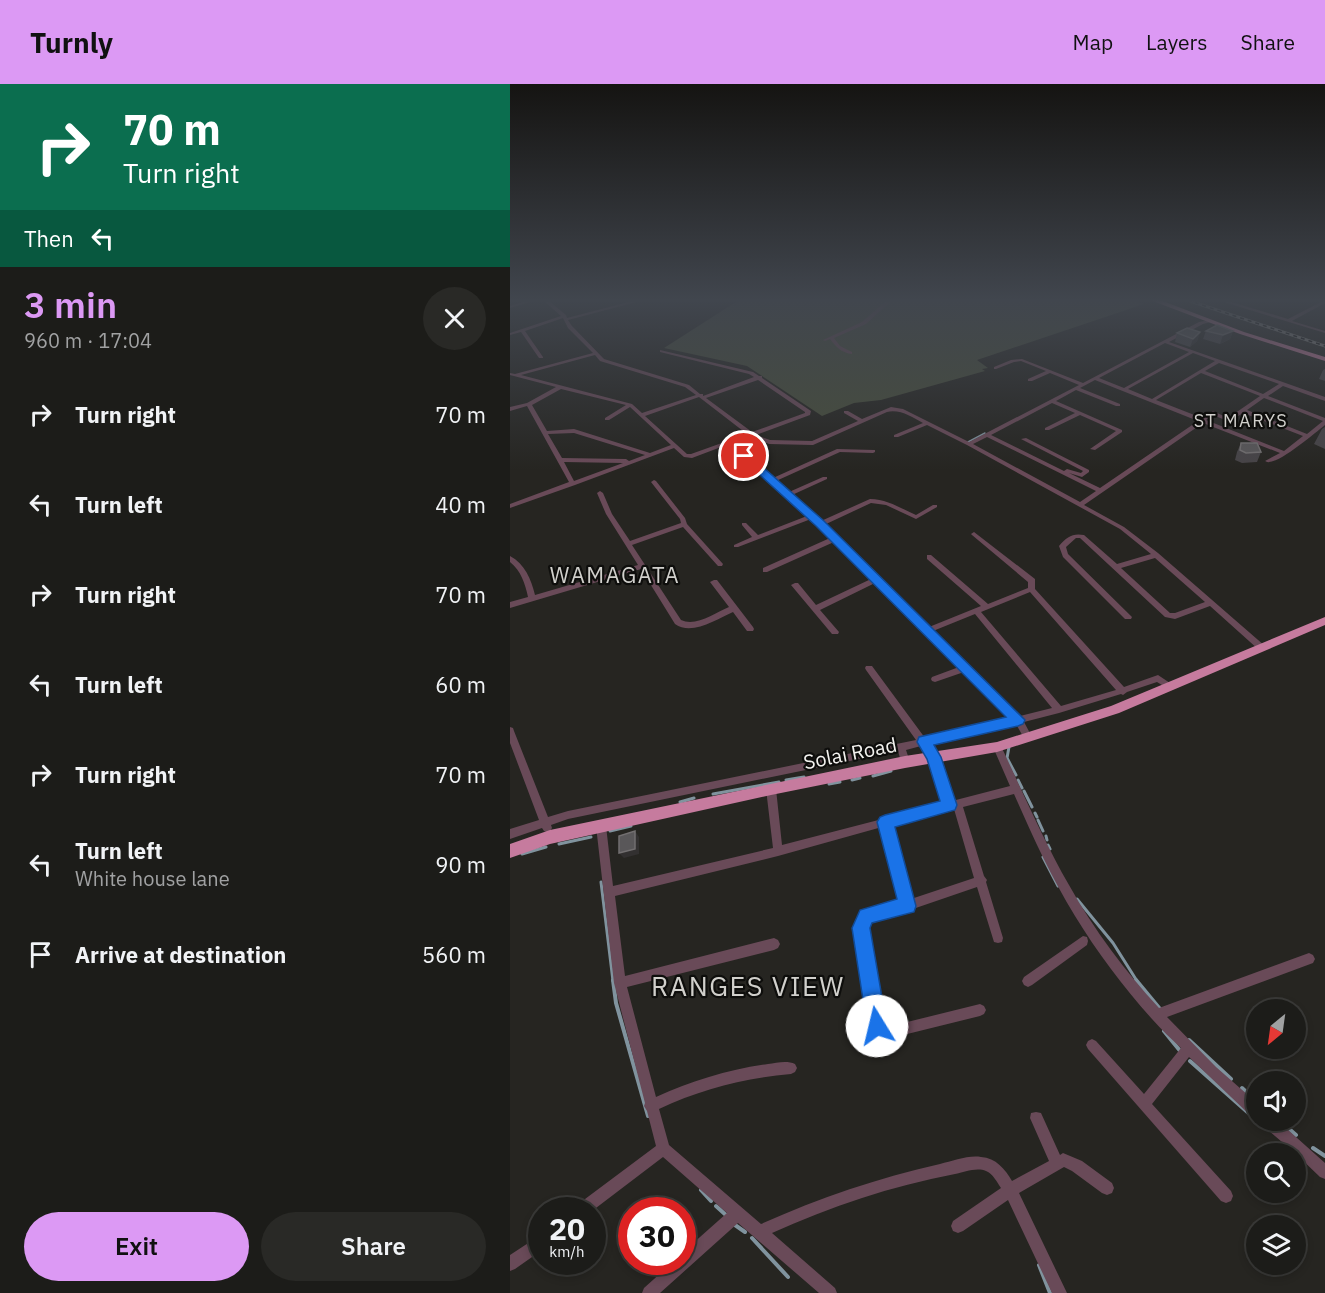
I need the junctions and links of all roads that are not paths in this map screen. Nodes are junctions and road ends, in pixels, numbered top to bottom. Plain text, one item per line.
1 (586, 356) edge
2 (599, 356) edge
3 (686, 356) edge
4 (1139, 356) edge
5 (1184, 356) edge
6 (1205, 356) edge
7 (1219, 361) junction
8 (996, 368) dead end
9 (1049, 372) junction
10 (1202, 372) junction
11 (513, 375) edge
12 (760, 377) junction
13 (1097, 379) junction
14 (1030, 380) dead end
15 (1282, 384) junction
16 (1084, 385) junction
17 (561, 387) junction
18 (1078, 389) junction
19 (1125, 389) junction
20 (702, 396) junction
21 (1264, 397) junction
22 (1325, 399) edge
23 (1153, 400) junction
24 (1054, 402) junction
25 (529, 404) junction
26 (630, 405) junction
27 (1118, 405) dead end
28 (511, 408) edge
29 (1244, 411) junction
30 (846, 412) dead end
31 (1080, 413) junction
32 (642, 415) junction
33 (607, 419) dead end
34 (1203, 420) junction
35 (1229, 420) junction
36 (861, 421) junction
37 (1325, 421) edge
38 (926, 424) junction
39 (1219, 427) junction
40 (1047, 429) dead end
41 (544, 434) junction
42 (752, 435) junction
43 (987, 435) junction
44 (896, 436) dead end
45 (1308, 436) junction
46 (1024, 439) dead end
47 (730, 443) junction
48 (969, 444) junction
49 (674, 446) junction
50 (1093, 448) dead end
51 (873, 451) dead end
52 (1285, 453) junction
53 (651, 455) junction
54 (559, 460) junction
55 (632, 461) junction
56 (1038, 461) junction
57 (1268, 461) dead end
58 (825, 478) dead end
59 (654, 482) dead end
60 (772, 482) junction
61 (573, 484) junction
62 (1100, 490) junction
63 (600, 493) dead end
64 (788, 495) junction
65 (1081, 504) junction
66 (510, 506) edge
67 (935, 506) dead end
68 (812, 516) junction
69 (684, 524) junction
70 (744, 524) dead end
71 (820, 524) junction
72 (974, 534) dead end
73 (757, 538) junction
74 (834, 539) junction
75 (628, 544) junction
76 (736, 546) dead end
77 (1156, 555) junction
78 (929, 557) dead end
79 (510, 558) edge
80 (720, 564) dead end
81 (641, 567) junction
82 (1115, 567) junction
83 (765, 570) dead end
84 (877, 579) junction
85 (714, 582) dead end
86 (795, 585) dead end
87 (1031, 589) junction
88 (532, 598) junction
89 (1211, 603) junction
90 (510, 605) edge
91 (987, 607) junction
92 (734, 608) junction
93 (814, 609) junction
94 (976, 611) junction
95 (1128, 617) dead end
96 (1325, 621) edge
97 (750, 628) dead end
98 (929, 630) junction
99 (835, 632) dead end
100 (1262, 648) junction
101 (869, 668) dead end
102 (965, 668) junction
103 (935, 679) dead end
104 (1170, 687) junction
105 (1123, 692) junction
106 (1059, 710) junction
107 (1018, 720) junction
108 (510, 731) edge
109 (1028, 736) junction
110 (924, 742) junction
111 (902, 747) junction
112 (997, 747) junction
113 (934, 757) junction
114 (905, 762) junction
115 (771, 789) junction
116 (1016, 789) junction
117 (953, 804) junction
118 (885, 822) junction
119 (601, 826) junction
120 (547, 830) junction
121 (510, 834) edge
122 (510, 851) edge
123 (778, 851) junction
124 (982, 880) junction
125 (608, 892) junction
126 (907, 906) junction
127 (998, 938) dead end
128 (1083, 941) dead end
129 (774, 944) dead end
130 (1309, 959) dead end
131 (1028, 981) dead end
132 (620, 983) junction
133 (980, 1010) dead end
134 (1156, 1015) junction
135 (1092, 1045) dead end
136 (1188, 1049) junction
137 (791, 1068) dead end
138 (1246, 1102) edge
139 (1144, 1104) junction
140 (650, 1106) junction
141 (1036, 1118) dead end
142 (1279, 1131) edge
143 (663, 1149) junction
144 (1056, 1164) junction
145 (1325, 1172) edge
146 (1107, 1188) dead end
147 (1010, 1190) junction
148 (1226, 1196) dead end
149 (599, 1197) edge
150 (738, 1213) junction
151 (958, 1226) dead end
152 (759, 1232) junction
153 (528, 1251) edge
154 (510, 1264) edge
155 (649, 1293) edge
156 (830, 1293) edge
157 (1060, 1293) edge

1 - 11 street
2 - 20 street
3 - 12 street
4 - 13 street
5 - 19 street
6 - 7 street
7 - 10 street
7 - 15 street
8 - 9 street
9 - 14 street
9 - 16 street
10 - 21 street
10 - 23 street
11 - 17 street
12 - 20 street
12 - 42 street
13 - 16 street
13 - 19 street
15 - 21 street
15 - 22 street
16 - 18 street
17 - 25 street
17 - 26 street
18 - 24 street
18 - 27 street
19 - 23 street
20 - 32 street
20 - 42 street
21 - 29 street
21 - 37 street
23 - 34 street
24 - 31 street
24 - 43 street
25 - 28 street
25 - 41 street
26 - 32 street
26 - 33 street
29 - 35 street
29 - 45 street
30 - 36 street
31 - 40 street
31 - 50 street
32 - 49 street
34 - 35 street
34 - 39 street
34 - 62 street
35 - 39 street
36 - 38 street
36 - 42 street
37 - 45 street
38 - 44 street
38 - 48 street
39 - 52 street
41 - 53 street
41 - 54 street
42 - 47 street
43 - 48 street
43 - 56 street
45 - 52 street
46 - 56 street
47 - 49 street
47 - 60 street
48 - 65 street
49 - 53 street
51 - 60 street
52 - 57 street
53 - 55 street
54 - 55 street
54 - 61 street
55 - 61 street
56 - 62 street
58 - 64 street
59 - 69 street
60 - 64 street
61 - 66 street
62 - 65 street
63 - 75 street
64 - 68 street
65 - 77 street
67 - 71 street
68 - 71 street
68 - 73 street
69 - 75 street
69 - 80 street
70 - 73 street
71 - 74 street
72 - 87 street
73 - 76 street
74 - 83 street
74 - 84 street
75 - 81 street
77 - 82 street
77 - 89 street
78 - 91 street
79 - 88 street
81 - 88 street
81 - 92 street
82 - 89 street
82 - 95 street
84 - 93 street
84 - 98 street
85 - 92 street
86 - 93 street
87 - 91 street
87 - 105 street
88 - 90 street
89 - 100 street
91 - 94 street
92 - 97 street
93 - 99 street
94 - 98 street
94 - 106 street
96 - 100 highway, Solai Road
98 - 102 street
100 - 104 highway, Solai Road
101 - 110 street
102 - 103 street
102 - 107 street
104 - 105 street
104 - 109 highway, Solai Road
105 - 106 street
106 - 107 street
107 - 109 street
107 - 110 street
108 - 120 street
109 - 112 highway, Solai Road
110 - 111 street
110 - 113 street
111 - 114 street
111 - 120 street
112 - 113 highway, Solai Road
112 - 116 street
113 - 114 highway, Solai Road
113 - 117 street
114 - 115 highway, Solai Road
115 - 119 highway, Solai Road
115 - 123 street
116 - 117 street
116 - 134 street
117 - 118 street
117 - 124 street
118 - 123 street
118 - 126 street
119 - 120 highway, Solai Road
119 - 125 street
120 - 121 street
120 - 122 highway, Solai Road
123 - 125 street
124 - 126 street
124 - 127 street
125 - 132 street
126 - 133 street
128 - 131 street
129 - 132 street
130 - 134 street
132 - 140 street
134 - 136 street
135 - 139 street
136 - 138 street
136 - 139 street
137 - 140 street
139 - 148 street
140 - 143 street
141 - 144 street
142 - 145 street
143 - 149 street
143 - 150 street
144 - 146 street
144 - 147 street
147 - 151 street
147 - 152 street
147 - 157 street
150 - 152 street
150 - 155 street
152 - 156 street
153 - 154 street

